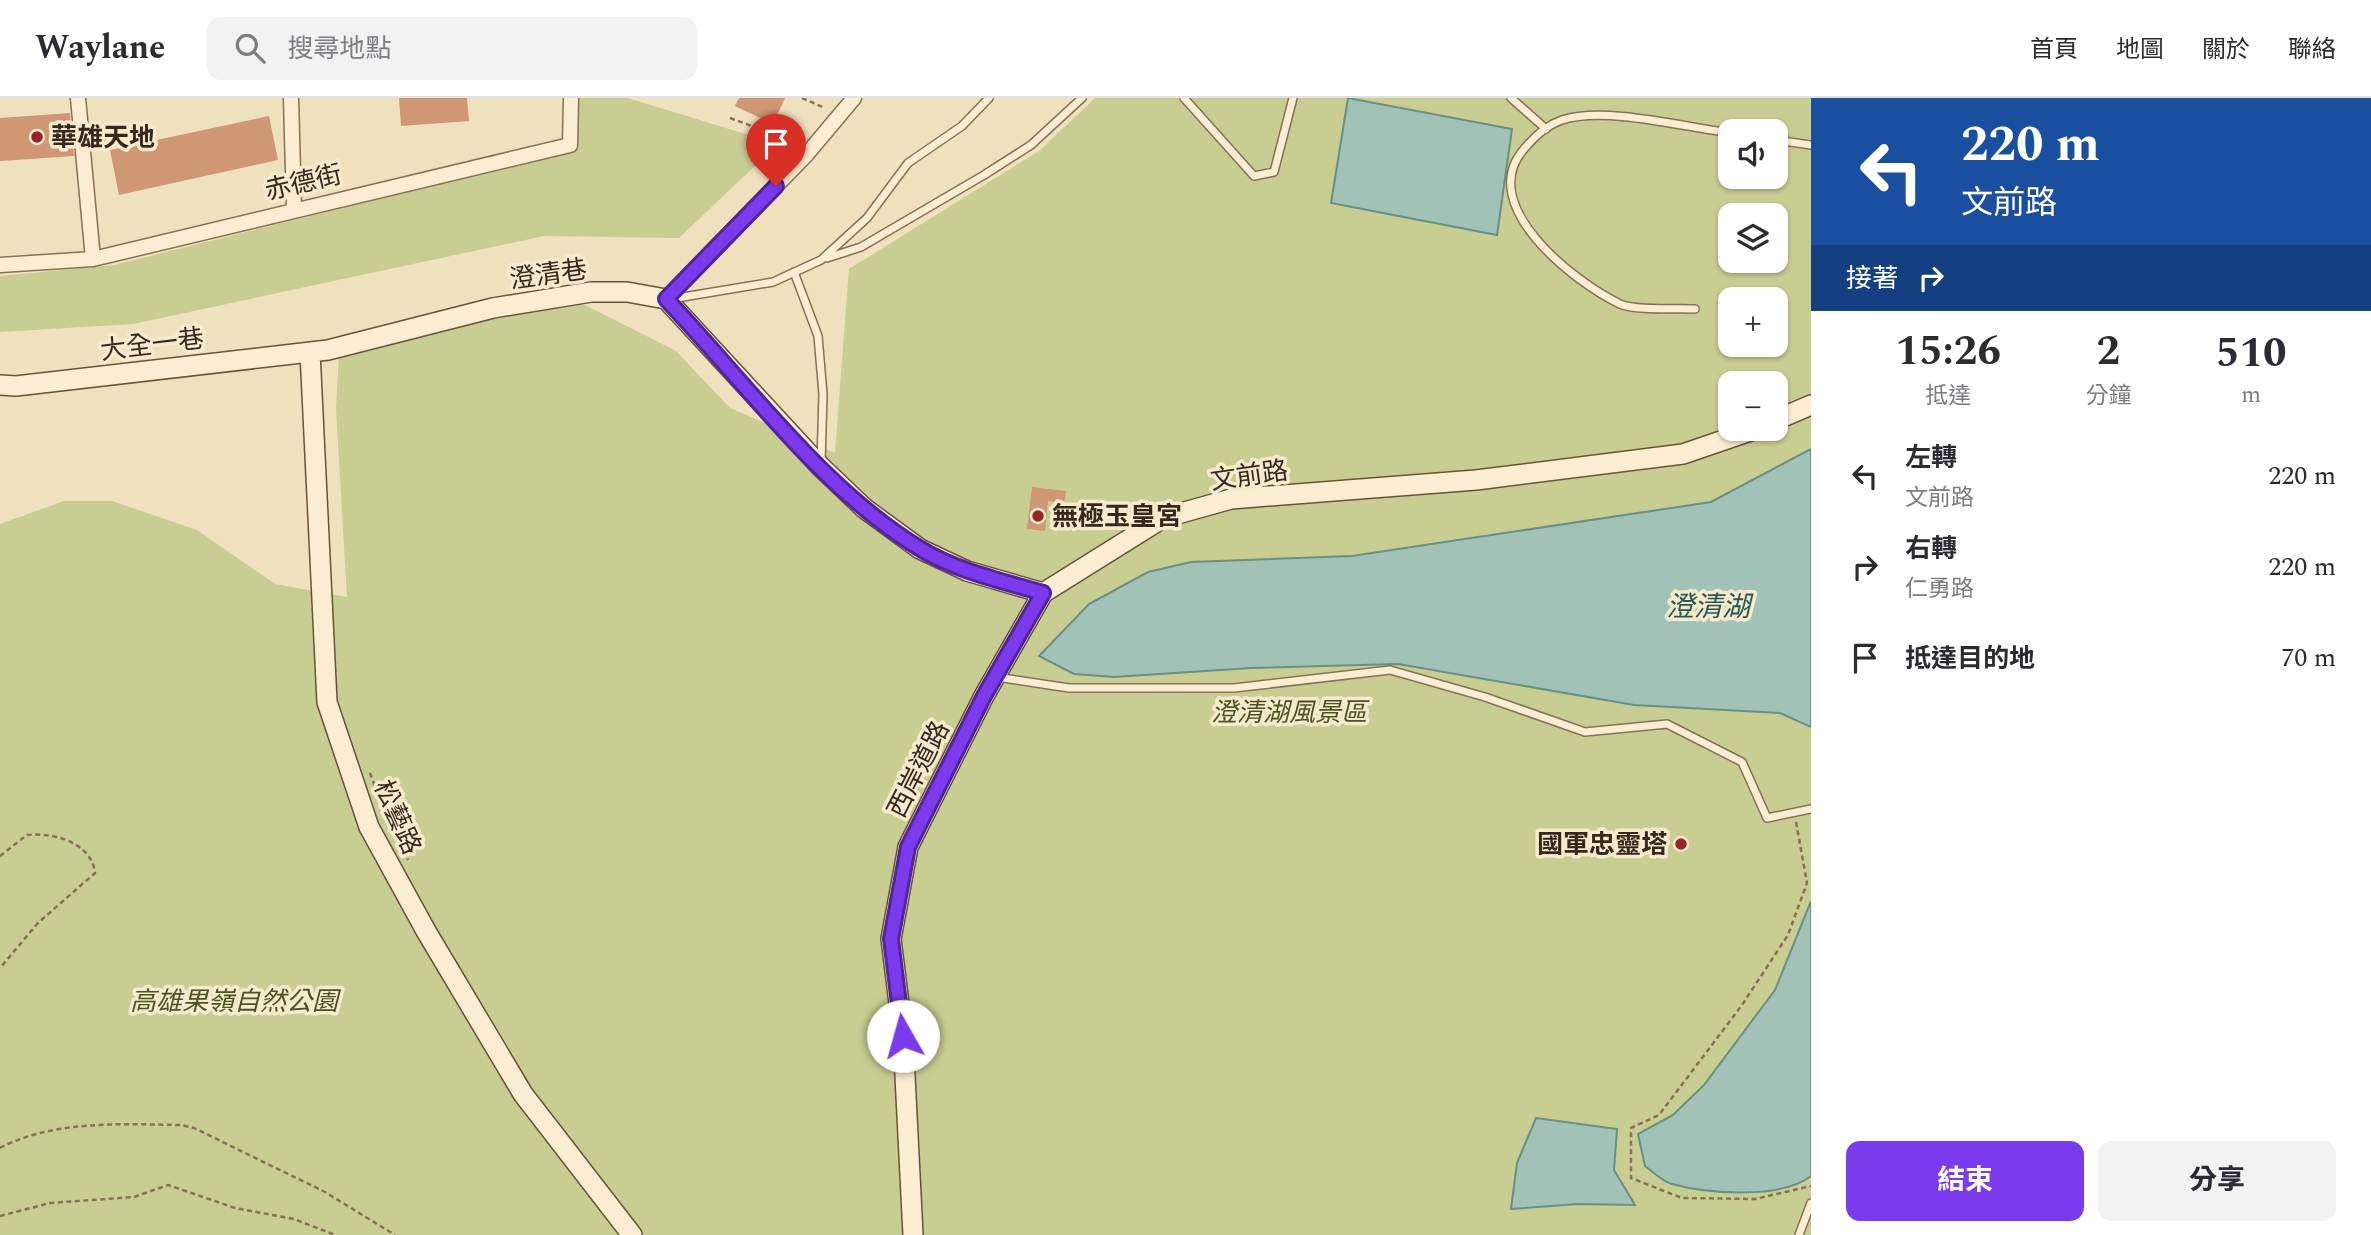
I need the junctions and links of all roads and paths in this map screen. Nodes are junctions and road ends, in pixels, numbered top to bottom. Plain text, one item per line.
1 (78, 98) edge
2 (291, 98) edge
3 (571, 98) edge
4 (802, 98) edge
5 (854, 98) edge
6 (989, 98) edge
7 (1082, 98) edge
8 (1184, 98) edge
9 (1293, 98) edge
10 (1511, 98) edge
11 (825, 108) dead end
12 (730, 118) dead end
13 (1546, 129) junction
14 (1718, 131) edge
15 (795, 142) dead end
16 (1788, 142) edge
17 (1811, 145) edge
18 (294, 209) junction
19 (93, 259) junction
20 (821, 260) junction
21 (0, 265) edge
22 (794, 272) junction
23 (666, 299) junction
24 (1695, 309) dead end
25 (310, 352) junction
26 (0, 385) edge
27 (1811, 405) edge
28 (1788, 415) edge
29 (1721, 441) edge
30 (821, 467) junction
31 (1043, 593) junction
32 (995, 677) junction
33 (367, 764) dead end
34 (1811, 808) edge
35 (1794, 812) junction
36 (0, 856) edge
37 (411, 865) dead end
38 (0, 968) edge
39 (0, 1148) edge
40 (1811, 1186) edge
41 (1811, 1203) edge
42 (0, 1216) edge
43 (335, 1235) edge
44 (395, 1235) edge
45 (632, 1235) edge
46 (913, 1235) edge
47 (1799, 1235) edge

1 - 19 street
2 - 18 street
3 - 18 street, 赤德街
4 - 11 path
5 - 23 street
6 - 20 lane, 澄清巷
7 - 20 lane, 澄清巷
8 - 9 lane
10 - 13 lane
12 - 15 path
13 - 14 lane
13 - 24 lane
16 - 17 lane
18 - 19 street, 赤德街
19 - 21 street, 赤德街
20 - 22 lane, 澄清巷
22 - 23 lane, 澄清巷
22 - 30 lane
23 - 25 street, 澄清巷
23 - 30 street
25 - 26 street, 大全一巷
25 - 45 street, 松藝路
27 - 28 street
29 - 31 street, 文前路
30 - 31 street
31 - 32 street, 西岸道路
32 - 35 lane
32 - 46 street, 西岸道路
33 - 37 path
34 - 35 lane
35 - 40 path
36 - 38 path
39 - 44 path
41 - 47 lane
42 - 43 path

